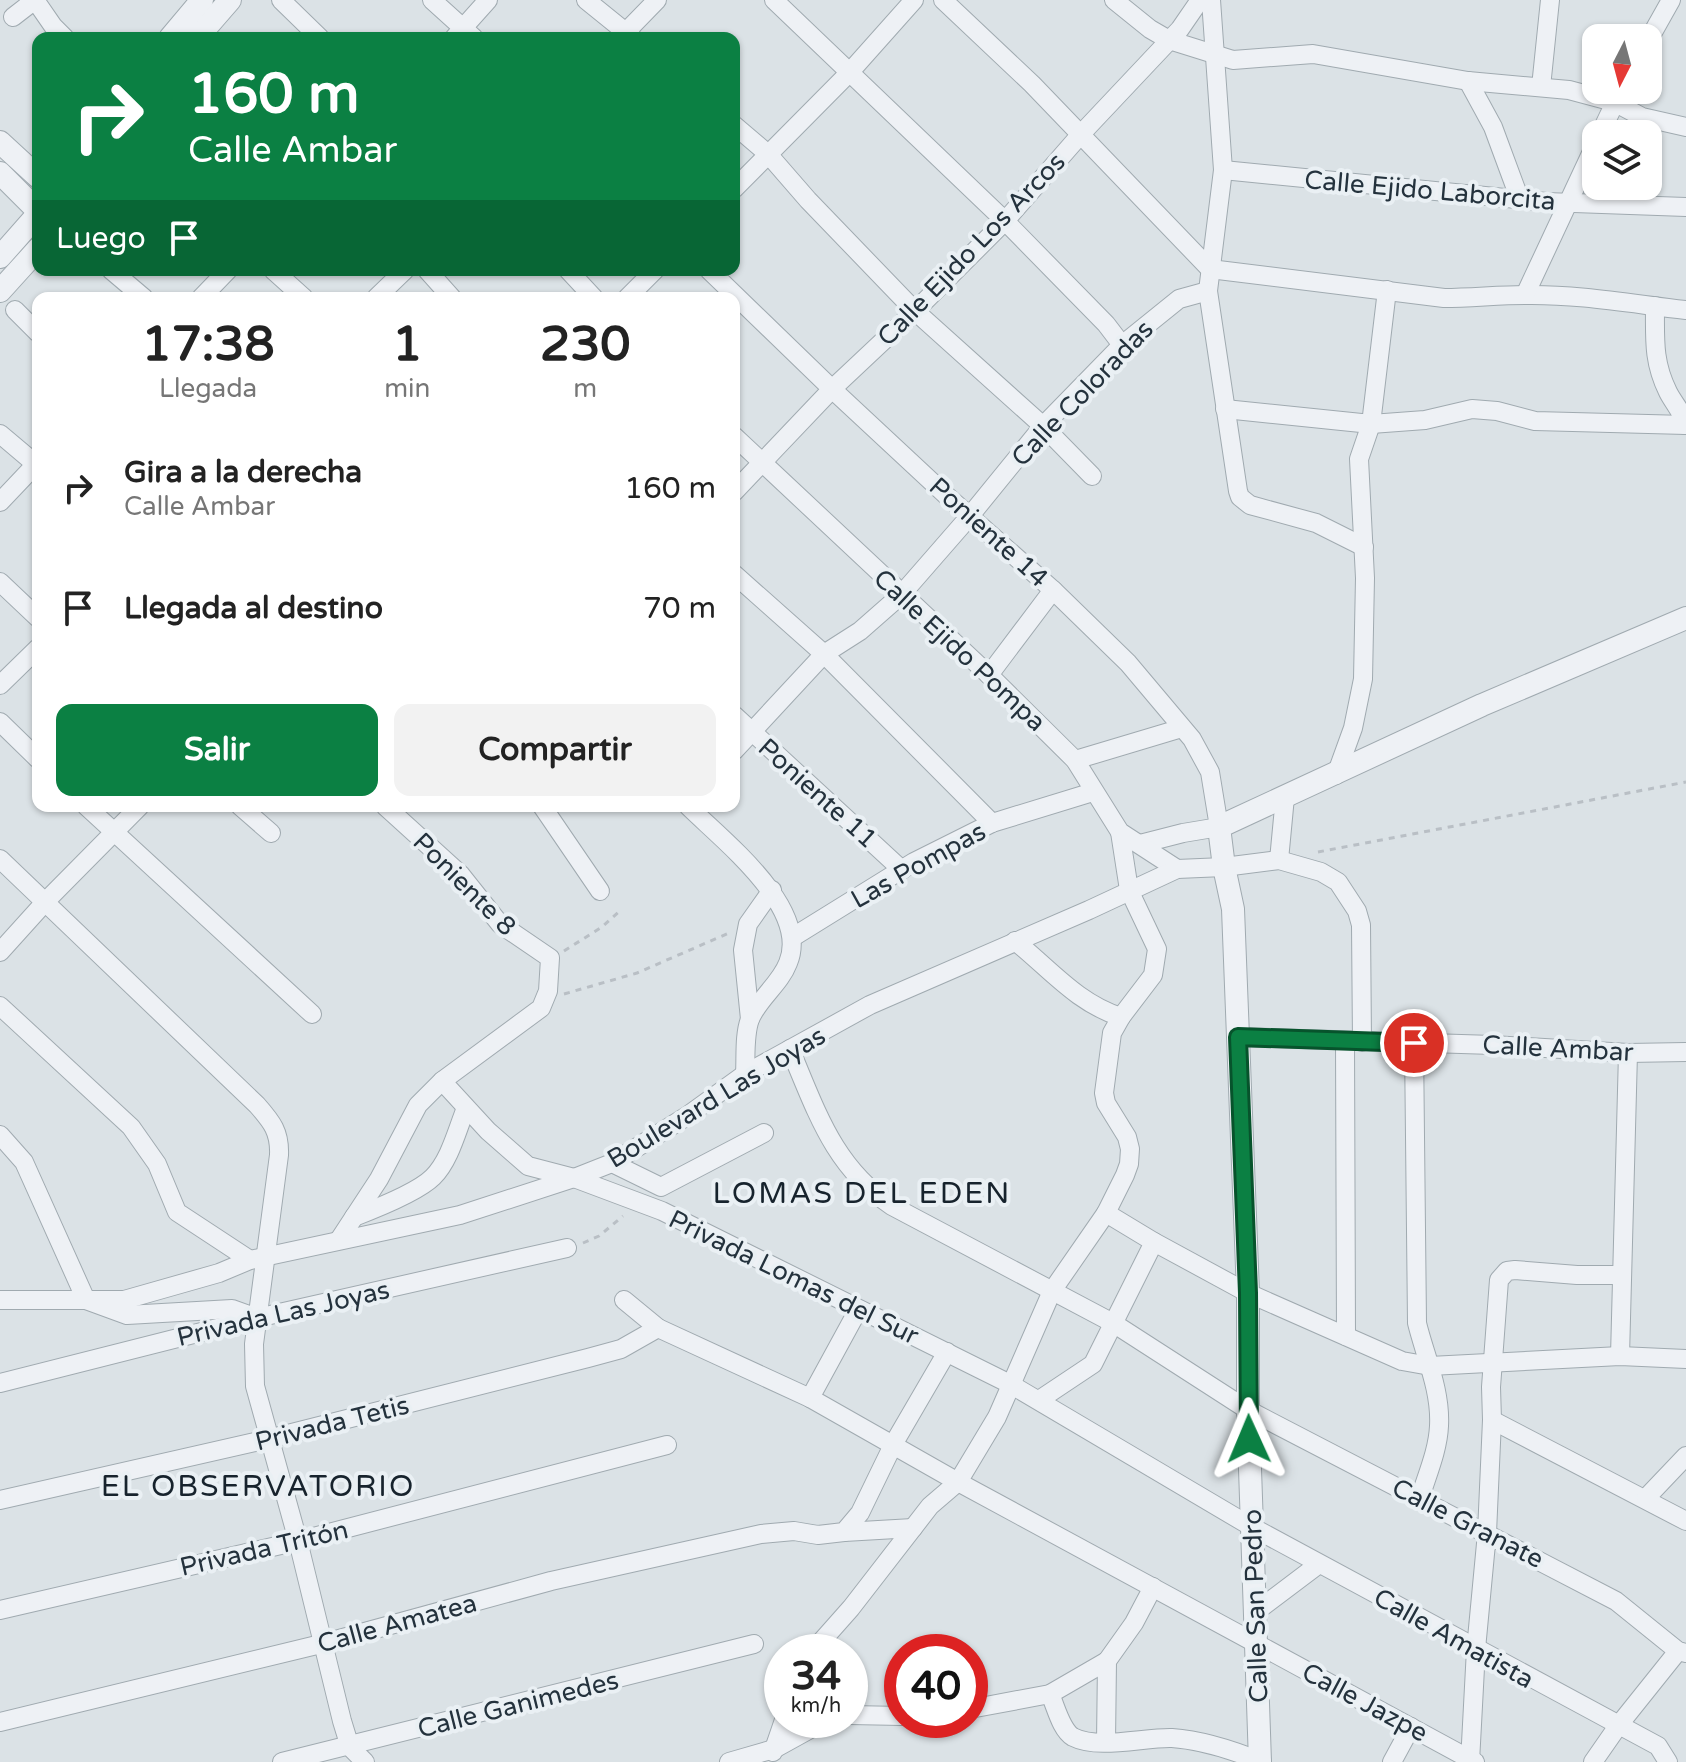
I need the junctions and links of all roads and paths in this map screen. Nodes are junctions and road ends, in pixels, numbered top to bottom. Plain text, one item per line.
1 (35, 0) edge
2 (202, 0) edge
3 (230, 0) edge
4 (281, 0) edge
5 (432, 0) edge
6 (488, 0) edge
7 (586, 0) edge
8 (657, 0) edge
9 (774, 0) edge
10 (914, 0) edge
11 (943, 0) edge
12 (1114, 0) edge
13 (1200, 0) edge
14 (1211, 0) edge
15 (1550, 0) edge
16 (1671, 0) edge
17 (13, 17) dead end
18 (1658, 24) edge
19 (59, 32) edge
20 (175, 32) edge
21 (202, 32) edge
22 (314, 32) edge
23 (461, 32) edge
24 (466, 32) edge
25 (622, 32) edge
26 (629, 32) edge
27 (1169, 40) junction
28 (1213, 54) junction
29 (849, 73) junction
30 (1468, 81) junction
31 (1541, 87) junction
32 (1582, 93) edge
33 (1627, 104) edge
34 (1686, 127) edge
35 (740, 130) edge
36 (1081, 134) junction
37 (0, 142) edge
38 (768, 154) junction
39 (1223, 170) junction
40 (32, 171) edge
41 (0, 173) edge
42 (1582, 175) edge
43 (740, 183) edge
44 (1520, 200) junction
45 (1570, 202) junction
46 (32, 206) edge
47 (1686, 207) edge
48 (32, 219) edge
49 (1005, 221) junction
50 (32, 256) edge
51 (0, 257) edge
52 (1210, 269) junction
53 (118, 276) edge
54 (222, 276) edge
55 (280, 276) edge
56 (399, 276) edge
57 (432, 276) edge
58 (574, 276) edge
59 (649, 276) edge
60 (715, 276) edge
61 (1387, 290) junction
62 (0, 291) edge
63 (1208, 291) junction
64 (137, 292) edge
65 (207, 292) edge
66 (297, 292) edge
67 (382, 292) edge
68 (447, 292) edge
69 (588, 292) edge
70 (633, 292) edge
71 (732, 292) edge
72 (1525, 295) junction
73 (740, 300) edge
74 (1655, 306) junction
75 (15, 310) dead end
76 (1686, 310) edge
77 (915, 311) junction
78 (32, 327) edge
79 (1122, 345) junction
80 (832, 389) junction
81 (1225, 409) junction
82 (1371, 424) junction
83 (1686, 425) edge
84 (1043, 426) junction
85 (0, 434) edge
86 (740, 442) edge
87 (32, 460) edge
88 (762, 463) junction
89 (32, 469) edge
90 (1092, 476) dead end
91 (740, 486) edge
92 (0, 502) edge
93 (969, 517) junction
94 (1364, 547) junction
95 (740, 579) edge
96 (0, 582) edge
97 (1053, 590) junction
98 (901, 595) junction
99 (32, 612) edge
100 (1686, 618) edge
101 (32, 654) edge
102 (824, 654) junction
103 (989, 675) junction
104 (0, 685) edge
105 (740, 721) edge
106 (0, 722) edge
107 (1182, 728) junction
108 (751, 732) junction
109 (740, 744) edge
110 (32, 753) edge
111 (1075, 760) junction
112 (1336, 775) junction
113 (1686, 782) edge
114 (1093, 792) junction
115 (1285, 797) junction
116 (92, 812) edge
117 (134, 812) edge
118 (247, 812) edge
119 (393, 812) edge
120 (546, 812) edge
121 (694, 812) edge
122 (992, 823) junction
123 (1219, 827) junction
124 (1120, 832) junction
125 (114, 833) junction
126 (271, 833) dead end
127 (1140, 844) junction
128 (1310, 854) dead end
129 (0, 859) edge
130 (1279, 860) junction
131 (1224, 867) junction
132 (1177, 869) junction
133 (902, 870) junction
134 (772, 890) junction
135 (1129, 890) junction
136 (600, 891) dead end
137 (46, 901) junction
138 (622, 909) dead end
139 (748, 924) junction
140 (793, 937) junction
141 (1015, 941) junction
142 (0, 952) edge
143 (550, 958) junction
144 (545, 1000) junction
145 (0, 1006) edge
146 (312, 1014) dead end
147 (1121, 1017) junction
148 (750, 1019) junction
149 (1238, 1037) junction
150 (1354, 1041) junction
151 (1414, 1043) junction
152 (790, 1049) junction
153 (1686, 1052) edge
154 (1628, 1053) junction
155 (745, 1074) junction
156 (442, 1081) junction
157 (466, 1108) junction
158 (764, 1133) dead end
159 (0, 1135) edge
160 (612, 1163) junction
161 (574, 1178) junction
162 (661, 1187) junction
163 (637, 1202) junction
164 (1106, 1213) junction
165 (354, 1217) junction
166 (270, 1227) junction
167 (339, 1240) junction
168 (1154, 1242) junction
169 (567, 1248) joint
170 (295, 1250) junction
171 (258, 1258) junction
172 (1621, 1275) junction
173 (1052, 1291) junction
174 (1248, 1293) junction
175 (0, 1300) edge
176 (86, 1300) junction
177 (624, 1300) dead end
178 (858, 1310) junction
179 (257, 1318) junction
180 (1113, 1323) junction
181 (658, 1328) junction
182 (1346, 1336) junction
183 (947, 1352) junction
184 (1620, 1356) junction
185 (1686, 1359) edge
186 (1493, 1362) junction
187 (1430, 1366) junction
188 (0, 1383) edge
189 (1010, 1384) junction
190 (810, 1398) junction
191 (1039, 1400) junction
192 (1248, 1410) junction
193 (1492, 1420) junction
194 (268, 1439) junction
195 (894, 1443) junction
196 (667, 1445) dead end
197 (1686, 1456) edge
198 (958, 1482) junction
199 (1420, 1498) junction
200 (1646, 1498) junction
201 (0, 1500) edge
202 (1686, 1521) edge
203 (1252, 1527) junction
204 (913, 1528) junction
205 (844, 1532) junction
206 (1487, 1533) junction
207 (298, 1541) junction
208 (1319, 1564) junction
209 (1153, 1587) junction
210 (0, 1610) edge
211 (1254, 1613) junction
212 (828, 1634) edge
213 (1255, 1643) junction
214 (321, 1644) junction
215 (754, 1644) dead end
216 (1476, 1649) junction
217 (1682, 1652) edge
218 (1107, 1661) junction
219 (1050, 1694) junction
220 (988, 1706) edge
221 (0, 1722) edge
222 (1618, 1726) junction
223 (1411, 1727) junction
224 (797, 1738) edge
225 (1106, 1742) junction
226 (350, 1747) junction
227 (1663, 1754) edge
228 (771, 1756) edge
229 (1472, 1761) edge
230 (282, 1762) edge
231 (365, 1762) edge
232 (729, 1762) edge
233 (1261, 1762) edge
234 (1392, 1762) edge
235 (1593, 1762) edge

1 - 17 street
1 - 19 street
2 - 20 street
3 - 21 street
4 - 22 street
5 - 23 street
6 - 24 street
7 - 25 street
8 - 26 street
9 - 29 street
10 - 29 street
11 - 36 street
12 - 27 street
13 - 27 street, Calle Ejido Los Arcos
14 - 28 street
15 - 31 street
16 - 18 street
27 - 28 street
27 - 36 street, Calle Ejido Los Arcos
28 - 30 street
28 - 39 street
29 - 38 street
29 - 49 street
30 - 31 street
30 - 44 street
31 - 32 street
33 - 34 street
35 - 38 street
36 - 49 street, Calle Ejido Los Arcos
36 - 52 street
37 - 40 street
38 - 43 street
38 - 77 street
39 - 44 street, Calle Ejido Laborcita
39 - 52 street
41 - 46 street
42 - 45 street
44 - 45 street, Calle Ejido Laborcita
45 - 47 street, Calle Ejido Laborcita
45 - 72 street
48 - 51 street
49 - 77 street, Calle Ejido Los Arcos
49 - 79 street
50 - 62 street
52 - 61 street
52 - 63 street
53 - 64 street
54 - 65 street
55 - 66 street
56 - 67 street
57 - 68 street
58 - 69 street
59 - 70 street
60 - 71 street, Poniente 14
61 - 72 street
61 - 82 street
63 - 79 street, Calle Coloradas
63 - 81 street
72 - 74 street
73 - 80 street, Poniente 14
74 - 76 street
74 - 83 street
75 - 78 street
77 - 80 street, Calle Ejido Los Arcos
77 - 84 street
79 - 84 street, Calle Coloradas
80 - 88 street, Calle Ejido Los Arcos
80 - 93 street, Poniente 14
81 - 82 street
81 - 94 street
82 - 83 street
82 - 94 street
84 - 90 street
84 - 93 street, Calle Coloradas
85 - 87 street
86 - 88 street, Calle Ejido Pompa
88 - 91 street, Calle Ejido Los Arcos
88 - 98 street, Calle Ejido Pompa
89 - 92 street
93 - 97 street, Poniente 14
93 - 98 street, Calle Coloradas
94 - 112 street
95 - 102 street
96 - 99 street
97 - 103 street
97 - 107 street, Poniente 14
98 - 102 street, Calle Coloradas
98 - 103 street, Calle Ejido Pompa
100 - 112 street
101 - 104 street
102 - 108 street, Calle Coloradas
102 - 122 street
103 - 111 street, Calle Ejido Pompa
105 - 108 street, Poniente 11
106 - 110 street
107 - 111 street
107 - 123 street, Poniente 14
108 - 109 street, Calle Coloradas
108 - 133 street, Poniente 11
111 - 114 street, Calle Ejido Pompa
112 - 115 street
113 - 128 path
114 - 122 street, Las Pompas
114 - 124 street, Calle Ejido Pompa
115 - 123 street
115 - 130 street
116 - 125 street
117 - 125 street
118 - 126 street
119 - 143 street, Poniente 8
120 - 136 street
121 - 134 street
122 - 133 street, Las Pompas
123 - 127 street
123 - 131 street, Calle San Pedro
124 - 127 street, Calle Ejido Pompa
124 - 135 street
125 - 137 street
125 - 146 street
127 - 132 street, Calle Ejido Pompa
129 - 137 street
130 - 131 street
130 - 150 street
131 - 132 street
131 - 149 street, Calle San Pedro
132 - 135 street, Boulevard Las Joyas
133 - 140 street, Las Pompas
134 - 139 street
134 - 140 street
135 - 141 street, Boulevard Las Joyas
135 - 147 street
137 - 142 street
137 - 166 street
138 - 143 path
139 - 144 path
139 - 148 street
140 - 148 street
141 - 147 street
141 - 152 street, Boulevard Las Joyas
143 - 144 street
144 - 156 street
145 - 171 street
147 - 164 street
148 - 155 street
149 - 150 street, Calle Ambar
149 - 174 street, Calle San Pedro
150 - 151 street, Calle Ambar
150 - 182 street
151 - 154 street, Calle Ambar
151 - 187 street
152 - 155 street, Boulevard Las Joyas
152 - 173 street, Calle Granate
153 - 154 street, Calle Ambar
154 - 172 street
155 - 160 street, Boulevard Las Joyas
156 - 157 street, Privada Lomas del Sur
156 - 165 street
157 - 161 street, Privada Lomas del Sur
157 - 165 street
158 - 162 street
159 - 176 street
160 - 161 street, Boulevard Las Joyas
160 - 162 street
161 - 163 street, Privada Lomas del Sur
161 - 167 street, Boulevard Las Joyas
162 - 163 street
163 - 169 path
163 - 178 street, Privada Lomas del Sur
164 - 168 street
164 - 173 street
165 - 167 street
166 - 170 street
166 - 171 street
167 - 170 street, Boulevard Las Joyas
168 - 174 street
168 - 180 street
169 - 179 street, Privada Las Joyas
170 - 171 street, Boulevard Las Joyas
171 - 176 street, Boulevard Las Joyas
171 - 179 street
172 - 184 street
172 - 186 street
173 - 180 street, Calle Granate
173 - 189 street
174 - 182 street
174 - 192 street, Calle San Pedro
175 - 176 street, Boulevard Las Joyas
176 - 179 street
177 - 181 street, Calle Jazpe
178 - 183 street, Privada Lomas del Sur
178 - 190 street
179 - 188 street, Privada Las Joyas
179 - 194 street
180 - 191 street
180 - 192 street, Calle Granate
181 - 190 street, Calle Jazpe
181 - 194 street, Privada Tetis
182 - 187 street
183 - 189 street, Privada Lomas del Sur
183 - 195 street
184 - 185 street
184 - 186 street
186 - 187 street
186 - 193 street
187 - 199 street
189 - 191 street, Privada Lomas del Sur
189 - 198 street
190 - 195 street, Calle Jazpe
191 - 203 street, Calle Amatista
192 - 199 street, Calle Granate
192 - 203 street, Calle San Pedro
193 - 200 street
193 - 206 street
194 - 201 street, Privada Tetis
194 - 207 street
195 - 198 street, Calle Jazpe
195 - 205 street
196 - 207 street, Privada Tritón
197 - 200 street
198 - 204 street
198 - 209 street, Calle Jazpe
199 - 206 street, Calle Granate
200 - 202 street
203 - 208 street, Calle Amatista
203 - 211 street, Calle San Pedro
204 - 205 street, Calle Amatea
204 - 212 street
205 - 214 street, Calle Amatea
206 - 216 street
206 - 217 street, Calle Granate
207 - 210 street, Privada Tritón
207 - 214 street
208 - 211 street
208 - 216 street, Calle Amatista
209 - 213 street, Calle Jazpe
209 - 218 street
211 - 213 street, Calle San Pedro
213 - 223 street, Calle Jazpe
213 - 233 street, Calle San Pedro
214 - 221 street, Calle Amatea
214 - 226 street
215 - 226 street, Calle Ganimedes
216 - 222 street, Calle Amatista
216 - 229 street
217 - 222 street
218 - 219 street
218 - 225 street
219 - 220 street
219 - 225 street
222 - 227 street, Calle Amatista
222 - 235 street
223 - 229 street, Calle Jazpe
223 - 234 street
224 - 228 street
225 - 233 street
226 - 230 street, Calle Ganimedes
226 - 231 street
228 - 232 street

